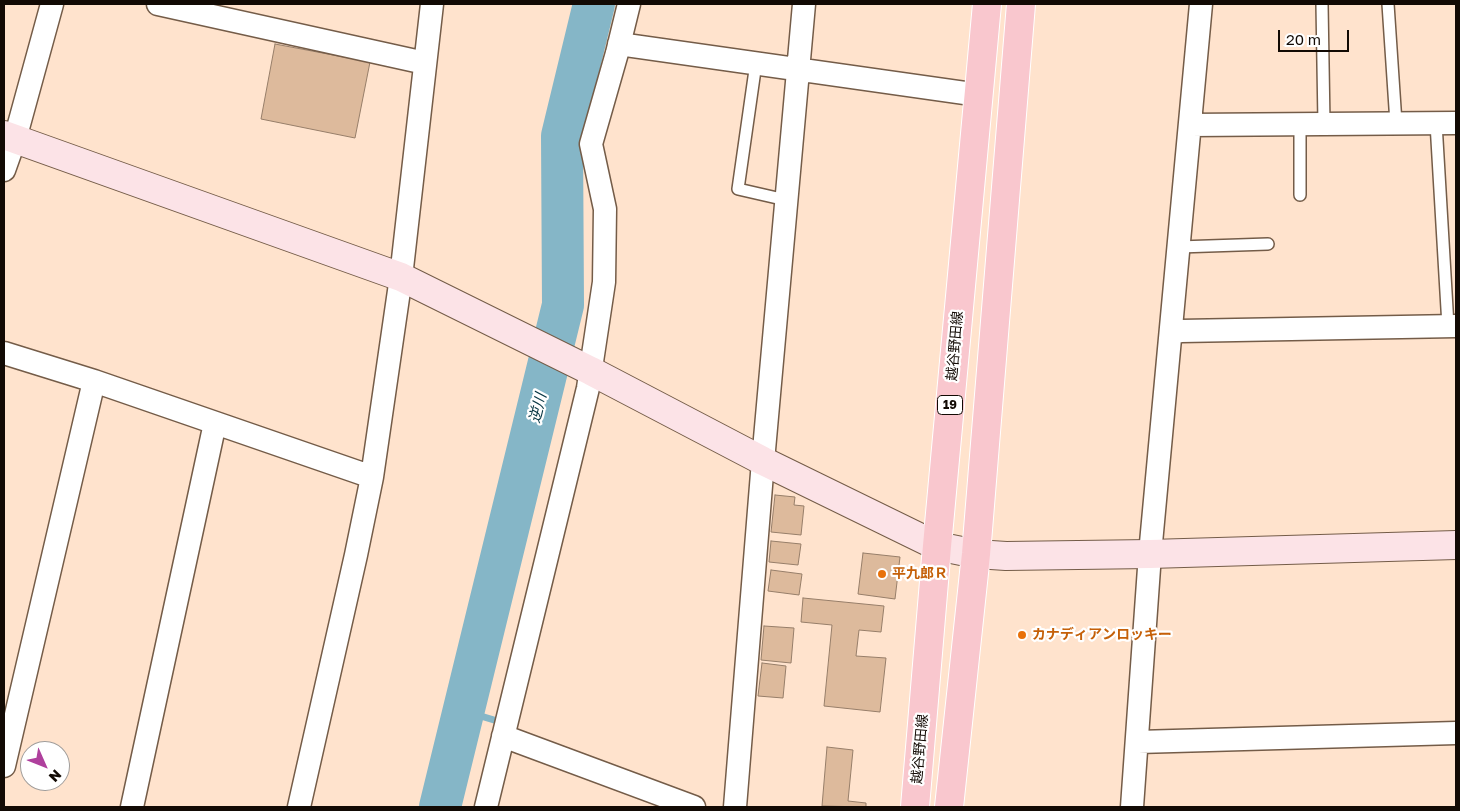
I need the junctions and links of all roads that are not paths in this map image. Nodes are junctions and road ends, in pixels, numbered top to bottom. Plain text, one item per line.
1 (52, 4) edge
2 (158, 4) edge
3 (432, 4) edge
4 (629, 4) edge
5 (804, 4) edge
6 (987, 4) edge
7 (1020, 4) edge
8 (1201, 4) edge
9 (1322, 4) edge
10 (1388, 4) edge
11 (619, 44) junction
12 (425, 63) junction
13 (756, 63) junction
14 (799, 69) junction
15 (978, 95) junction
16 (1396, 123) junction
17 (1446, 123) edge
18 (1300, 124) junction
19 (1324, 124) junction
20 (1190, 125) junction
21 (9, 137) edge
22 (4, 170) edge
23 (1300, 195) dead end
24 (786, 200) junction
25 (1268, 244) dead end
26 (1179, 247) junction
27 (401, 276) junction
28 (1452, 326) edge
29 (1172, 333) junction
30 (4, 353) edge
31 (583, 367) junction
32 (94, 382) junction
33 (215, 423) junction
34 (763, 461) junction
35 (372, 477) junction
36 (937, 546) junction
37 (1456, 546) edge
38 (976, 554) junction
39 (1150, 554) junction
40 (1456, 733) edge
41 (503, 736) junction
42 (1138, 742) junction
43 (4, 766) edge
44 (132, 807) edge
45 (299, 807) edge
46 (486, 807) edge
47 (694, 807) edge
48 (735, 807) edge
49 (915, 807) edge
50 (949, 807) edge
51 (1132, 807) edge

1 - 21 street
2 - 12 street
3 - 12 street
4 - 11 street
5 - 14 street
6 - 15 main road, 越谷野田線 / 19
7 - 38 main road
8 - 20 street
9 - 19 lane
10 - 16 lane
11 - 13 street
11 - 31 street
12 - 27 street
13 - 14 street
13 - 24 lane
14 - 15 street
14 - 24 street
15 - 36 main road, 越谷野田線 / 19
16 - 17 street
16 - 19 street
17 - 28 lane
18 - 19 street
18 - 20 street
18 - 23 lane
20 - 26 street
21 - 22 street
21 - 27 street
24 - 34 street
25 - 26 lane
26 - 29 street
27 - 31 street
27 - 35 street
28 - 29 street
29 - 39 street
30 - 32 street
31 - 34 street
31 - 41 street
32 - 33 street
32 - 43 street
33 - 35 street
33 - 44 street
34 - 36 street
34 - 48 street
35 - 45 street
36 - 38 street
36 - 49 main road, 越谷野田線 / 19
37 - 39 street
38 - 39 street
38 - 50 main road
39 - 42 street
40 - 42 street
41 - 46 street
41 - 47 street
42 - 51 street

